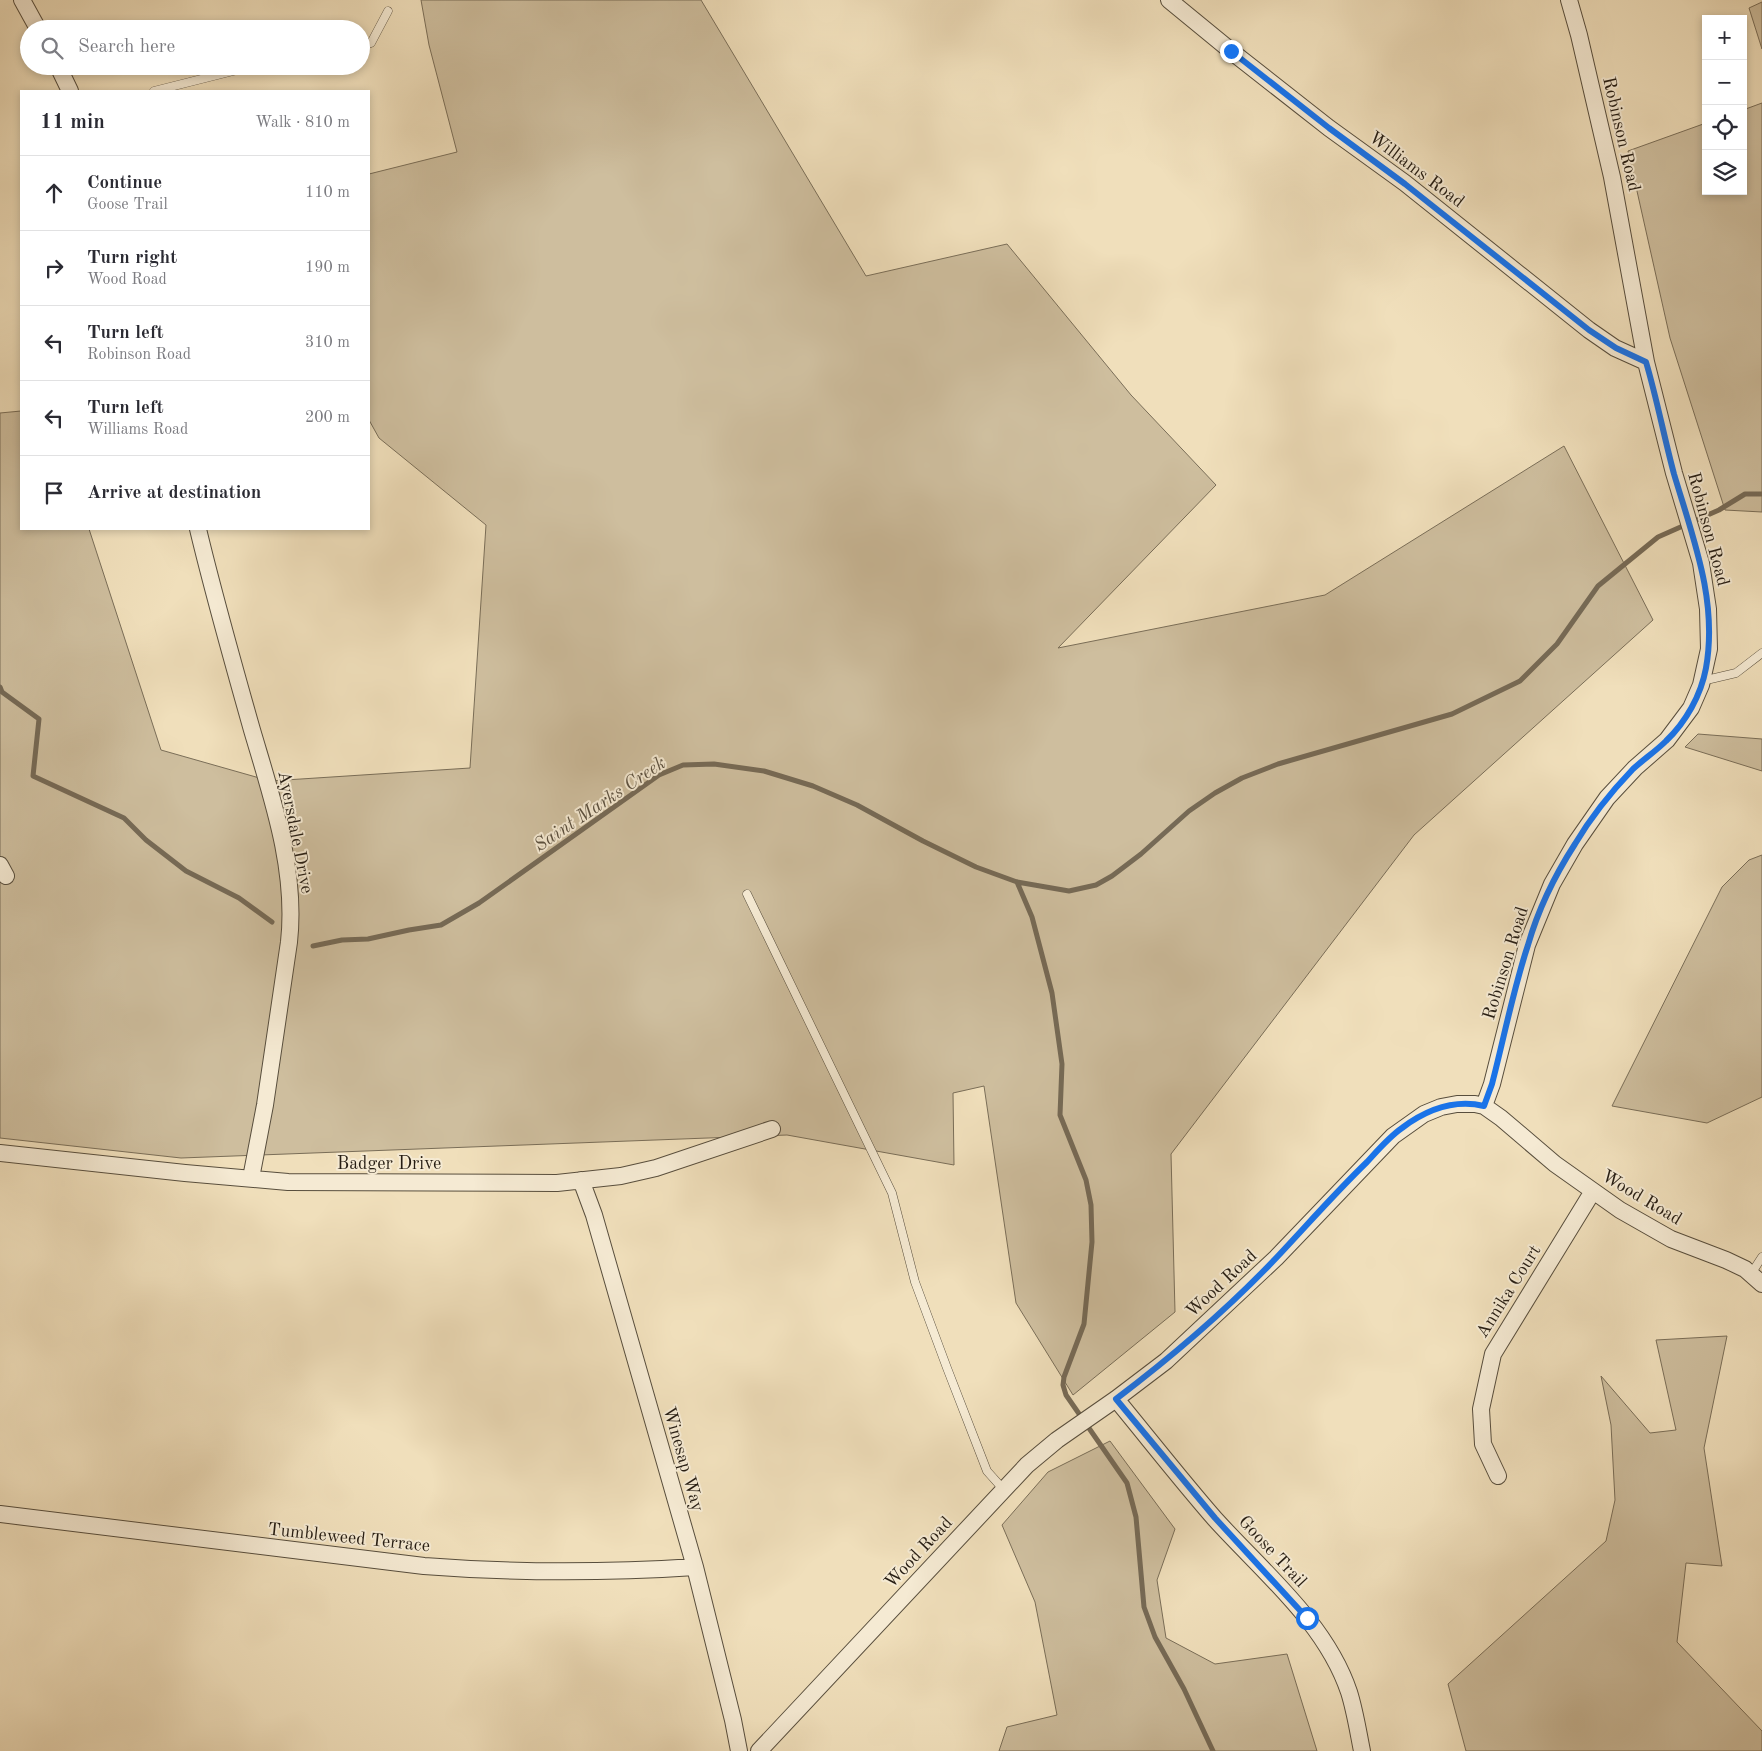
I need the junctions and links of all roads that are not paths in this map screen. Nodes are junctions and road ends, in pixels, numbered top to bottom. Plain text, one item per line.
1 (22, 0) edge
2 (1169, 0) edge
3 (1569, 0) edge
4 (388, 10) dead end
5 (33, 20) edge
6 (370, 43) edge
7 (62, 75) edge
8 (217, 75) edge
9 (70, 90) edge
10 (158, 90) edge
11 (1646, 362) junction
12 (198, 530) edge
13 (1762, 653) edge
14 (1702, 681) junction
15 (747, 894) dead end
16 (1484, 1106) junction
17 (772, 1130) dead end
18 (0, 1154) edge
19 (251, 1178) junction
20 (581, 1180) junction
21 (1593, 1192) junction
22 (1762, 1257) edge
23 (1756, 1279) edge
24 (1116, 1399) junction
25 (1498, 1476) dead end
26 (1004, 1490) junction
27 (0, 1514) edge
28 (694, 1567) junction
29 (739, 1751) edge
30 (759, 1751) edge
31 (1362, 1751) edge

1 - 5 street
2 - 11 street, Williams Road
3 - 11 street, Robinson Road
4 - 6 lane
7 - 9 street
8 - 10 lane
11 - 14 street, Robinson Road
12 - 19 street, Ayersdale Drive
13 - 14 lane
14 - 16 street, Robinson Road
15 - 26 lane
16 - 21 street, Wood Road
16 - 24 street, Wood Road
17 - 20 street, Badger Drive
18 - 19 street, Badger Drive
19 - 20 street, Badger Drive
20 - 28 street, Winesap Way
21 - 23 street, Wood Road
21 - 25 street, Annika Court
22 - 23 lane
24 - 26 street, Wood Road
24 - 31 street, Goose Trail
26 - 30 street, Wood Road
27 - 28 street, Tumbleweed Terrace
28 - 29 street, Winesap Way

